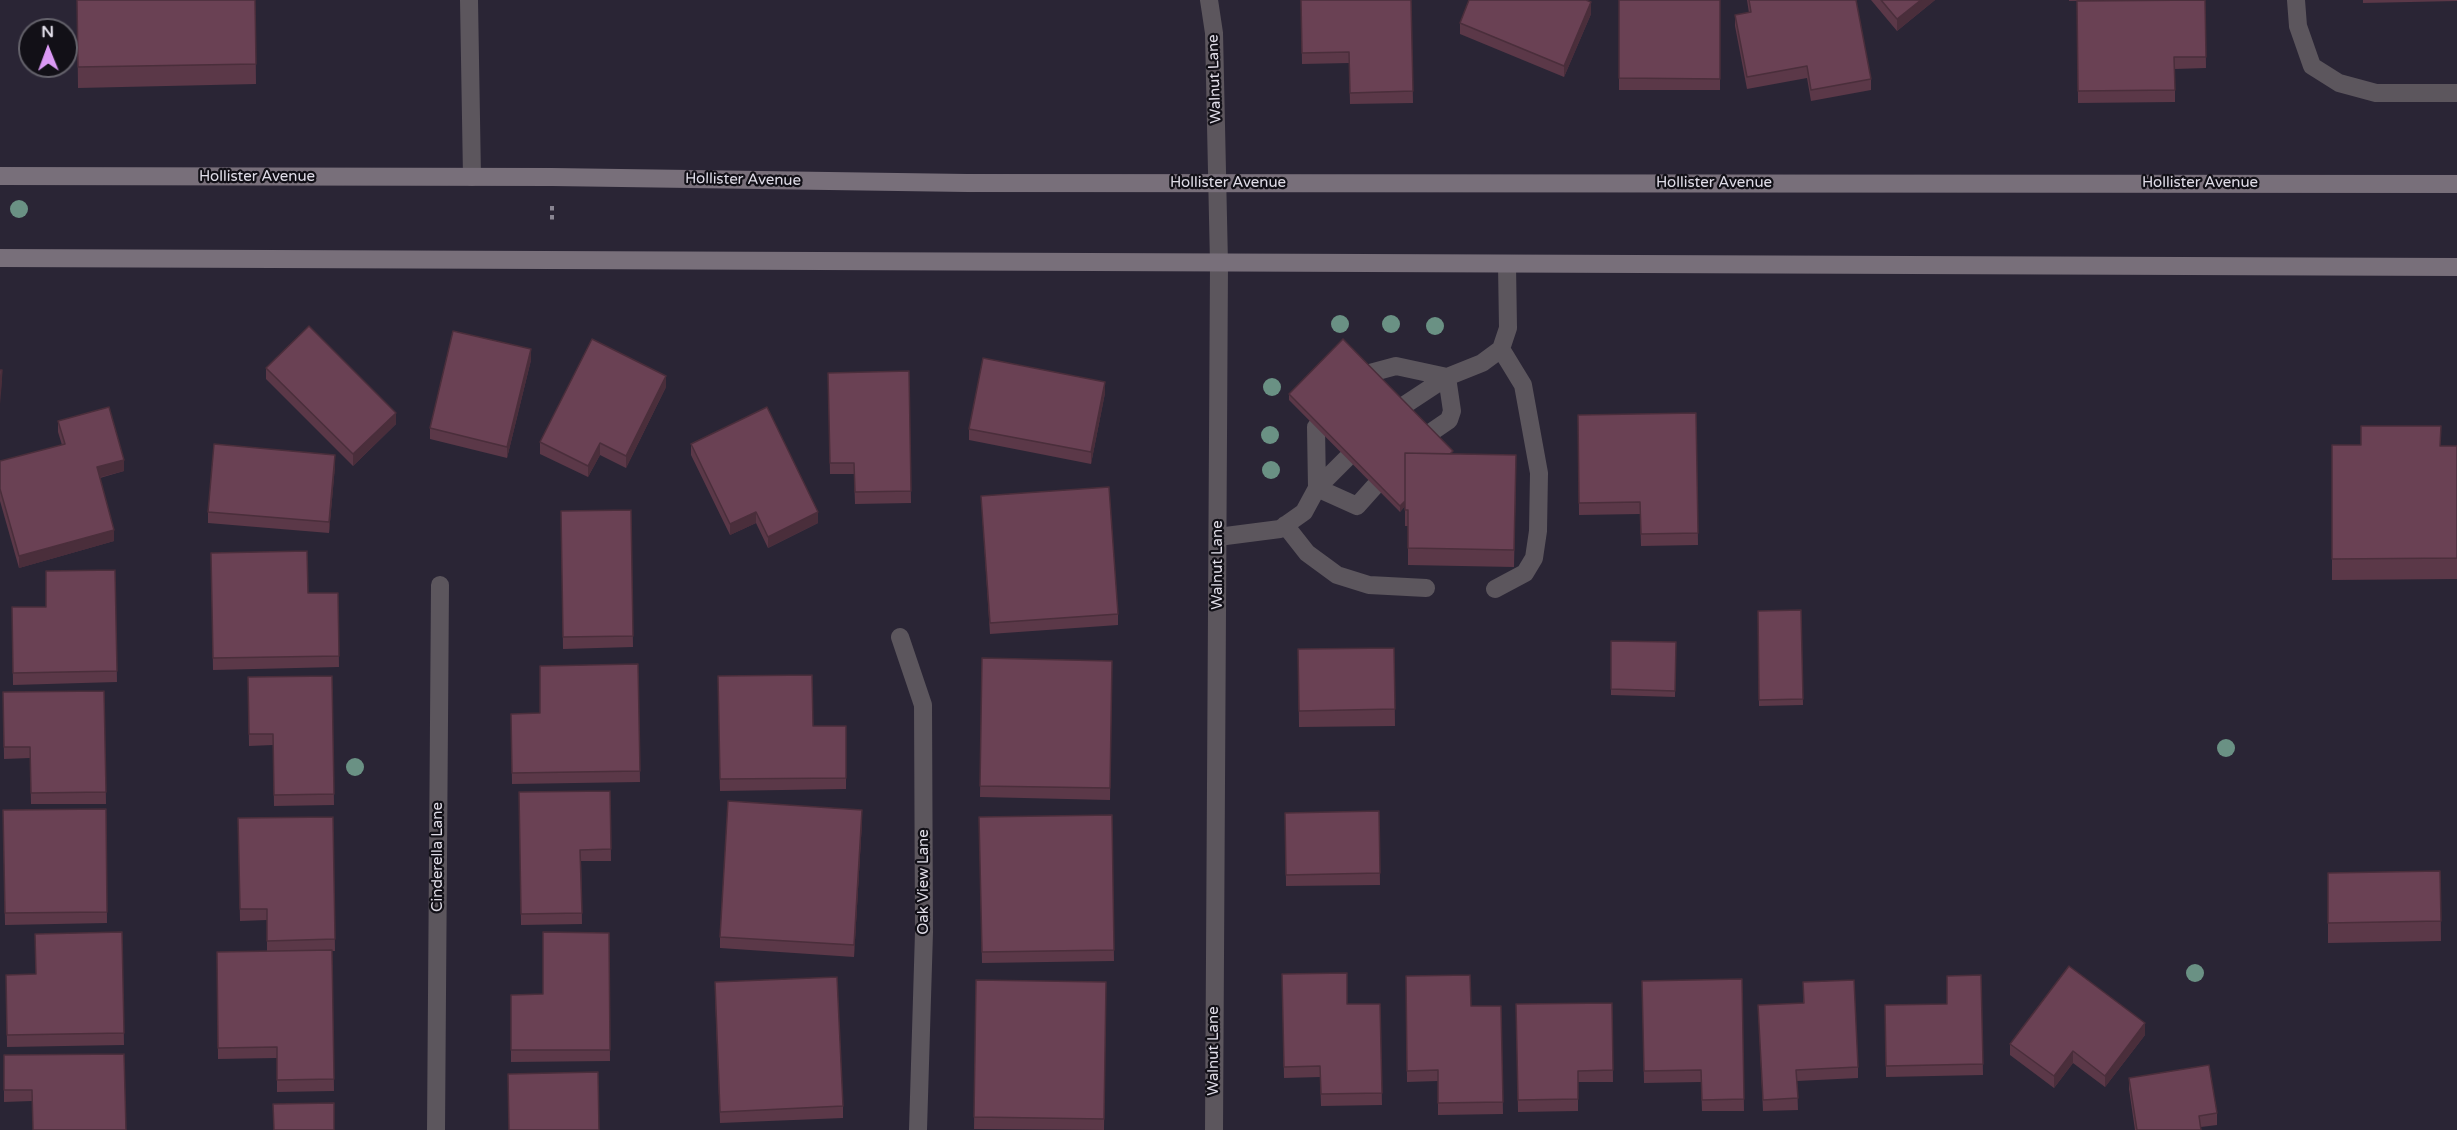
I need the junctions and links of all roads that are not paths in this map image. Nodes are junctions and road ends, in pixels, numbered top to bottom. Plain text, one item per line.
1 (469, 0) edge
2 (1209, 0) edge
3 (2296, 0) edge
4 (2457, 93) edge
5 (0, 176) edge
6 (472, 177) junction
7 (1217, 183) junction
8 (2457, 184) edge
9 (0, 258) edge
10 (1219, 264) junction
11 (1507, 265) junction
12 (2457, 267) edge
13 (1501, 350) junction
14 (1370, 373) edge
15 (1447, 377) junction
16 (1403, 406) edge
17 (1316, 427) edge
18 (1430, 433) edge
19 (1346, 459) edge
20 (1374, 487) edge
21 (1317, 488) junction
22 (1285, 525) junction
23 (1218, 537) junction
24 (440, 585) dead end
25 (1426, 588) dead end
26 (1495, 589) dead end
27 (900, 637) dead end
28 (436, 1130) edge
29 (918, 1130) edge
30 (1214, 1130) edge

1 - 6 street
2 - 7 street, Walnut Lane
3 - 4 street
5 - 6 main road, Hollister Avenue
6 - 7 main road, Hollister Avenue
7 - 8 main road, Hollister Avenue
7 - 10 street, Walnut Lane
9 - 10 main road
10 - 11 main road
10 - 23 street, Walnut Lane
11 - 12 main road
11 - 13 street
13 - 15 street
13 - 26 street
14 - 15 street
15 - 16 street
15 - 18 street
17 - 21 street
19 - 21 street
20 - 21 street
21 - 22 street
22 - 23 street
22 - 25 street
23 - 30 street, Walnut Lane
24 - 28 street, Cinderella Lane
27 - 29 street, Oak View Lane

